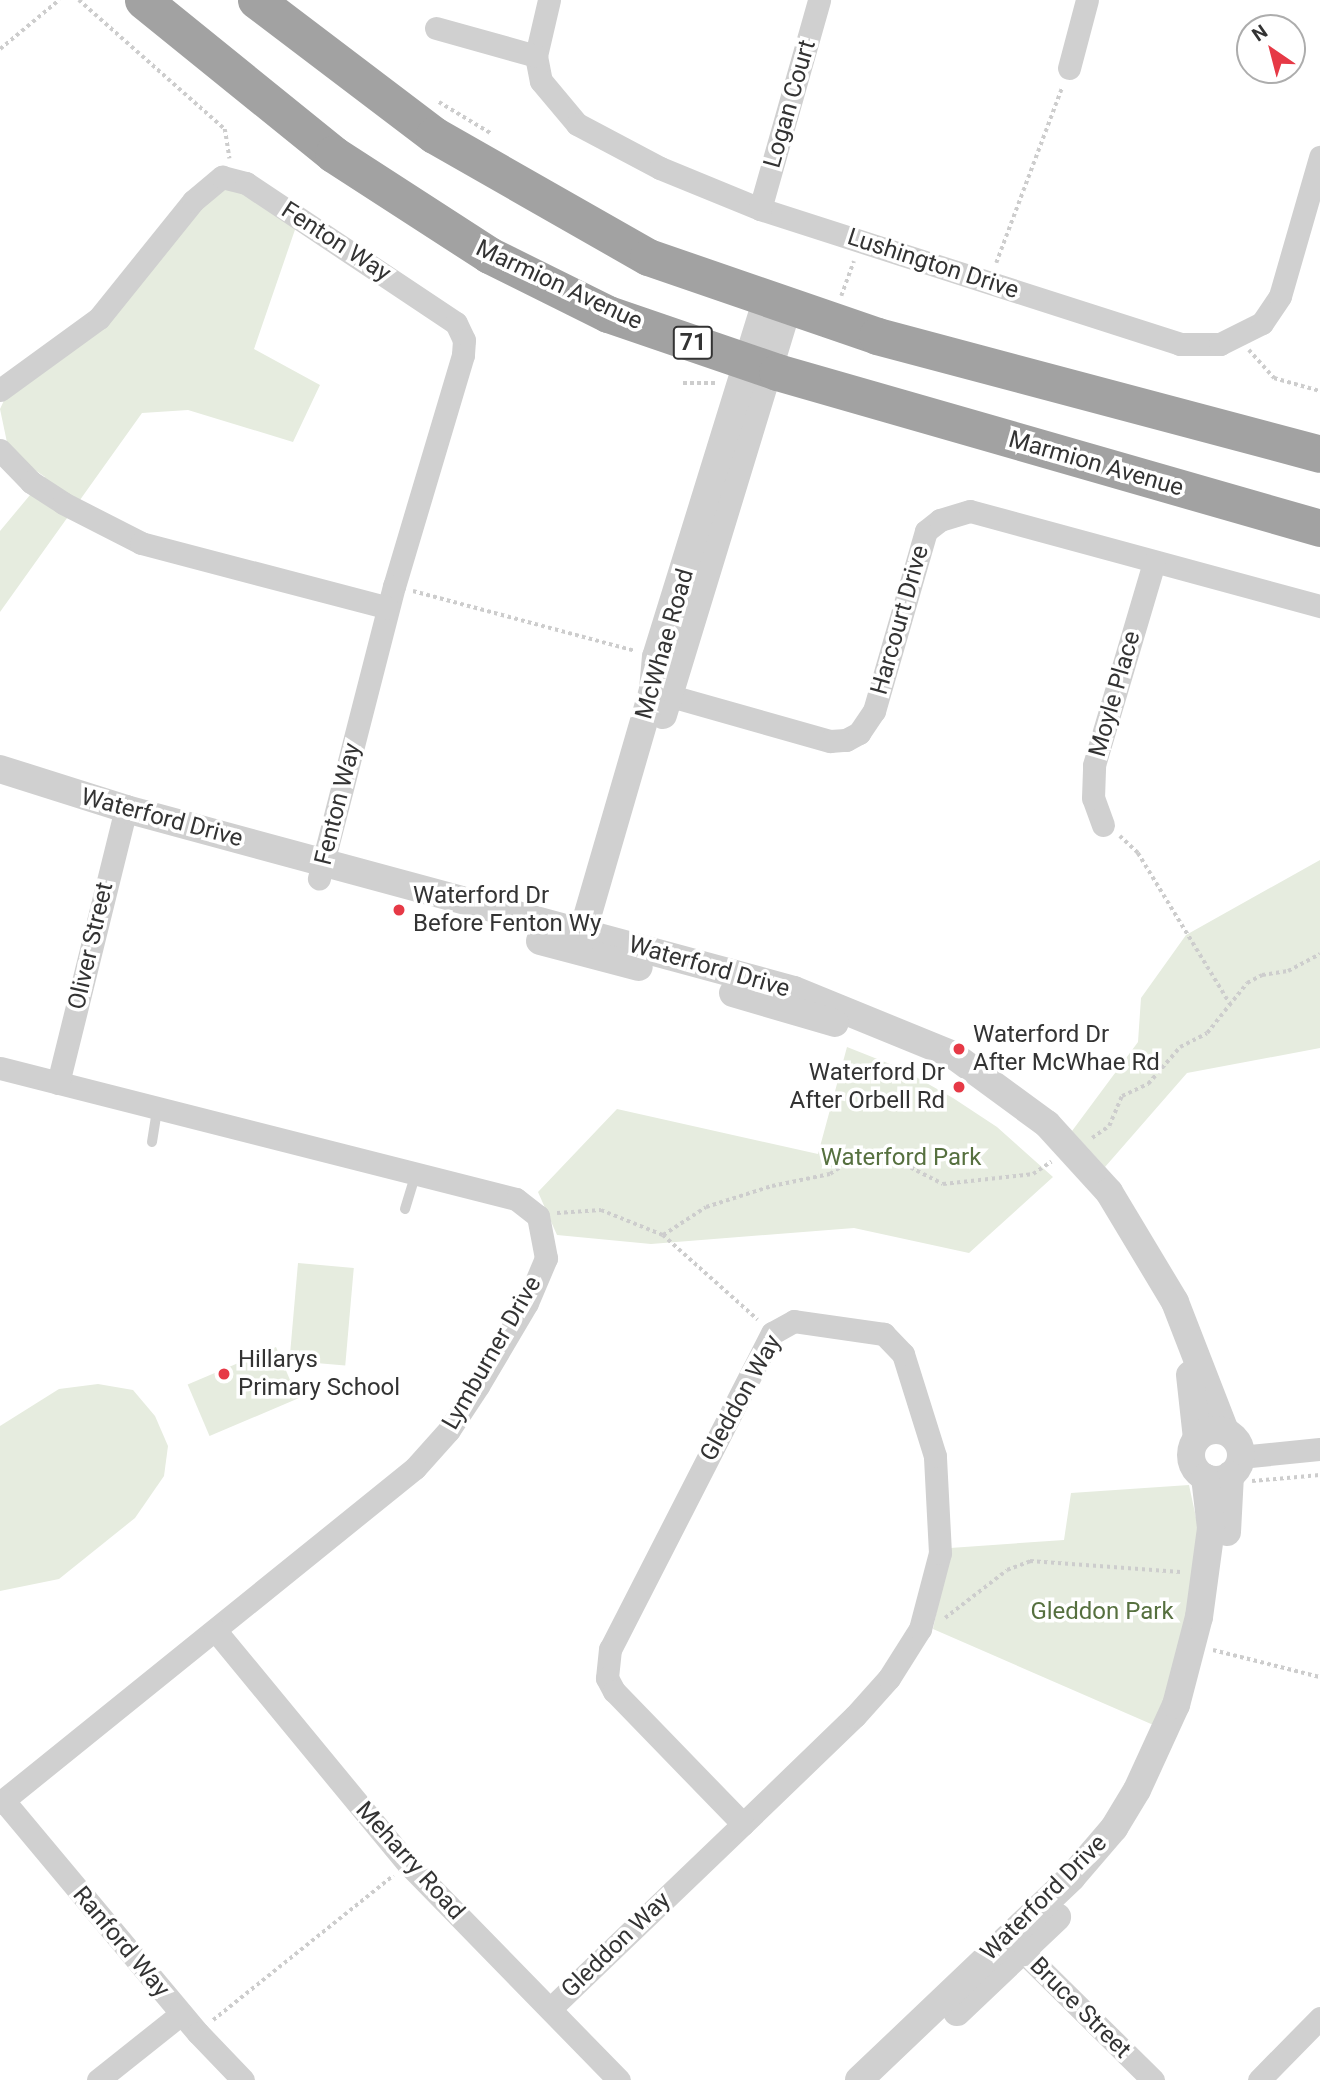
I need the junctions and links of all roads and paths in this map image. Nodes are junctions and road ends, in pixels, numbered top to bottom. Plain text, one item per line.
1 (59, 0) edge
2 (79, 0) edge
3 (143, 0) edge
4 (256, 0) edge
5 (549, 0) edge
6 (819, 0) edge
7 (1087, 0) edge
8 (436, 28) dead end
9 (0, 49) edge
10 (536, 56) junction
11 (1069, 68) joint
12 (434, 100) dead end
13 (499, 141) dead end
14 (1320, 158) edge
15 (232, 177) junction
16 (760, 209) junction
17 (989, 282) junction
18 (778, 302) junction
19 (1238, 337) junction
20 (757, 365) junction
21 (0, 390) edge
22 (1320, 391) edge
23 (0, 450) edge
24 (1320, 454) edge
25 (1320, 528) edge
26 (1154, 563) junction
27 (394, 586) junction
28 (1320, 606) edge
29 (388, 608) junction
30 (656, 657) junction
31 (661, 693) junction
32 (0, 769) edge
33 (0, 784) edge
34 (124, 818) junction
35 (1103, 825) joint
36 (321, 871) junction
37 (588, 943) junction
38 (1320, 954) edge
39 (1230, 1004) junction
40 (0, 1068) edge
41 (58, 1083) junction
42 (157, 1110) junction
43 (152, 1142) dead end
44 (1062, 1150) junction
45 (416, 1173) junction
46 (405, 1209) dead end
47 (538, 1216) junction
48 (663, 1235) junction
49 (772, 1333) junction
50 (1225, 1431) junction
51 (1196, 1438) junction
52 (1320, 1449) edge
53 (1231, 1473) junction
54 (1320, 1475) edge
55 (1188, 1572) dead end
56 (926, 1615) junction
57 (215, 1630) junction
58 (1211, 1650) junction
59 (1320, 1677) edge
60 (2, 1802) edge
61 (743, 1824) junction
62 (408, 1864) junction
63 (1015, 1944) junction
64 (550, 2009) junction
65 (181, 2014) junction
66 (1320, 2018) edge
67 (198, 2033) junction
68 (98, 2080) edge
69 (243, 2080) edge
70 (619, 2080) edge
71 (859, 2080) edge
72 (887, 2080) edge
73 (1153, 2080) edge
74 (1259, 2080) edge

1 - 9 path
2 - 15 path
3 - 20 highway, Marmion Avenue / 71
4 - 18 highway
5 - 10 street
6 - 16 street, Logan Court
7 - 11 street
8 - 10 street
10 - 16 street, Lushington Drive
11 - 17 path
12 - 13 path
14 - 19 street, Lushington Drive
15 - 21 street
15 - 27 street, Fenton Way
16 - 17 street, Lushington Drive
17 - 19 street, Lushington Drive
18 - 20 street, McWhae Road
18 - 24 highway
19 - 22 path
20 - 25 highway, Marmion Avenue / 71
20 - 30 street, McWhae Road
20 - 31 street, McWhae Road
23 - 29 street
26 - 28 street, Harcourt Drive
26 - 31 street, Harcourt Drive
26 - 35 street, Moyle Place
27 - 29 street, Fenton Way
27 - 30 path
29 - 36 street, Fenton Way
30 - 31 street, McWhae Road
31 - 37 street, McWhae Road
32 - 34 street, Waterford Drive
33 - 34 street, Waterford Drive
34 - 36 street, Waterford Drive
34 - 41 street, Oliver Street
35 - 39 path
36 - 37 street, Waterford Drive
37 - 44 street, Waterford Drive
38 - 39 path
39 - 44 path
40 - 41 street
41 - 42 street
42 - 43 lane
42 - 45 street
44 - 48 path
44 - 50 street, Waterford Drive
44 - 51 street, Waterford Drive
45 - 46 lane
45 - 47 street
47 - 48 path
47 - 57 street, Lymburner Drive
48 - 49 path
49 - 56 street, Gleddon Way
49 - 61 street, Gleddon Way
50 - 51 street
50 - 53 street, Waterford Drive
51 - 53 street, Waterford Drive
52 - 53 street
53 - 54 path
53 - 58 street, Waterford Drive
53 - 63 street, Waterford Drive
55 - 56 path
56 - 61 street, Gleddon Way
57 - 60 street, Lymburner Drive
57 - 62 street, Meharry Road
58 - 59 path
58 - 63 street, Waterford Drive
60 - 65 street, Ranford Way
61 - 64 street, Gleddon Way
62 - 64 street, Meharry Road
62 - 67 path
63 - 71 street, Waterford Drive
63 - 72 street, Waterford Drive
63 - 73 street, Bruce Street
64 - 70 street, Meharry Road
65 - 67 street, Ranford Way
65 - 68 street
66 - 74 street
67 - 69 street, Ranford Way

